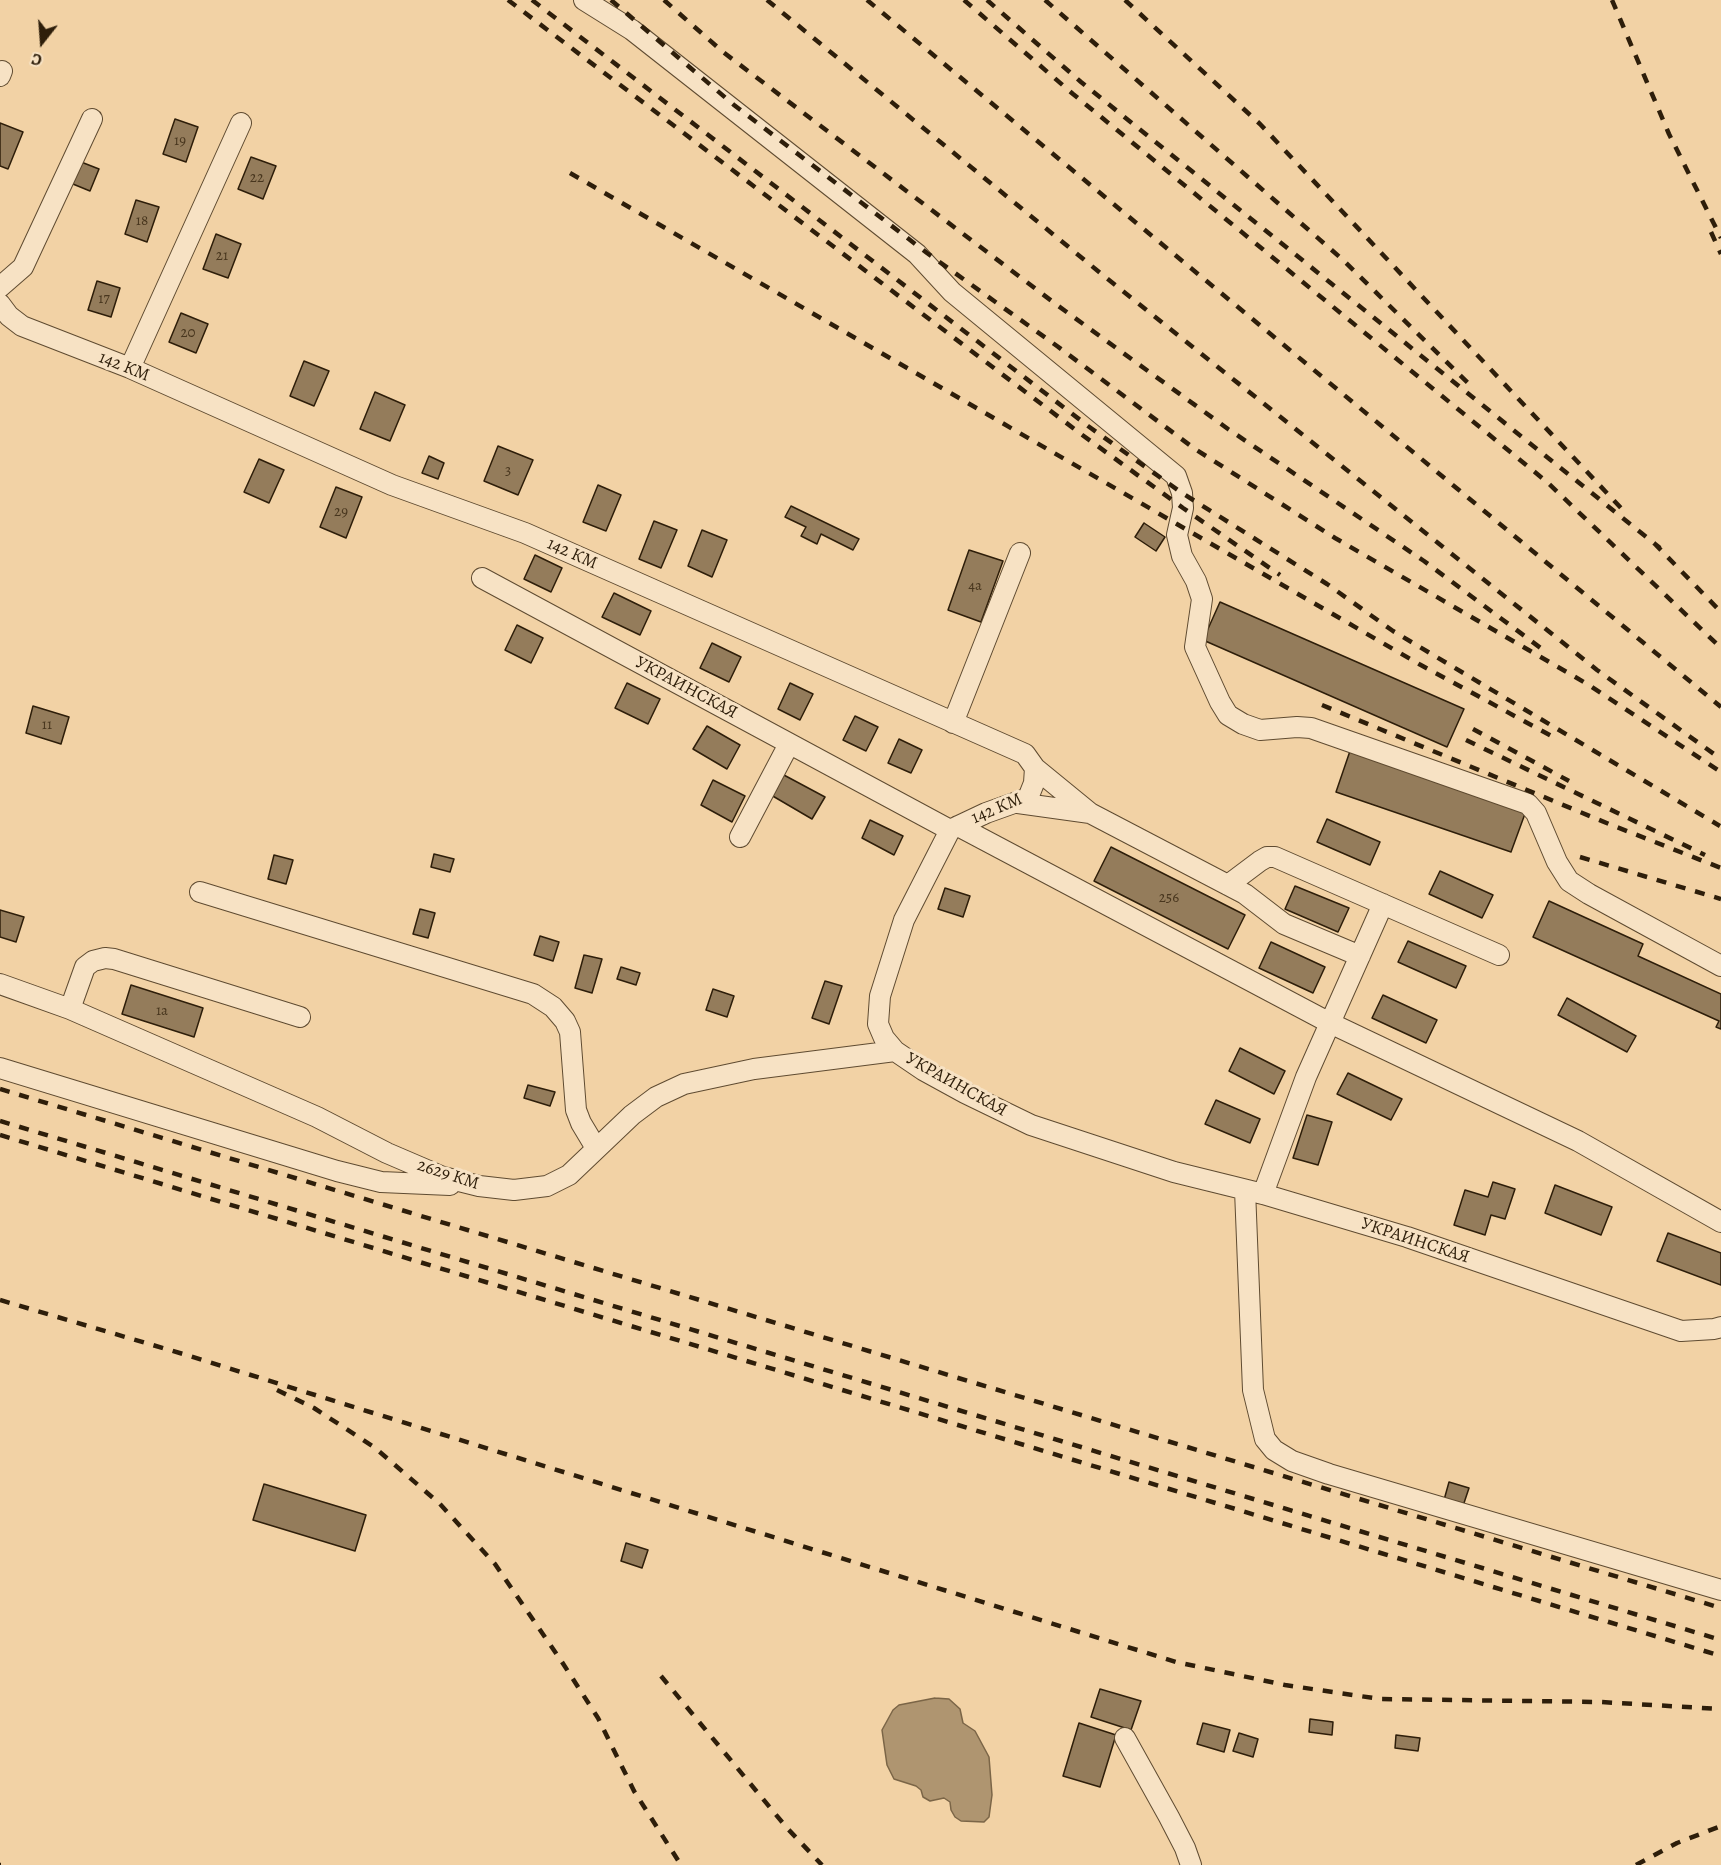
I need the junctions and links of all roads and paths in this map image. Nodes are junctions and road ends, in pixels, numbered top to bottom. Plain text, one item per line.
1 (584, 0) edge
2 (92, 118) dead end
3 (241, 123) dead end
4 (0, 287) edge
5 (0, 304) edge
6 (130, 368) junction
7 (1020, 553) dead end
8 (482, 578) dead end
9 (953, 723) junction
10 (789, 744) junction
11 (1035, 768) junction
12 (1018, 803) junction
13 (1090, 813) junction
14 (954, 828) junction
15 (740, 837) dead end
16 (1237, 890) junction
17 (200, 892) dead end
18 (1383, 904) junction
19 (1499, 955) dead end
20 (1360, 956) junction
21 (1721, 966) edge
22 (0, 984) edge
23 (70, 1009) junction
24 (300, 1017) dead end
25 (1330, 1023) junction
26 (895, 1051) junction
27 (0, 1068) edge
28 (596, 1148) junction
29 (479, 1186) junction
30 (1254, 1192) junction
31 (1721, 1222) edge
32 (1721, 1327) edge
33 (1721, 1590) edge
34 (1125, 1738) dead end
35 (1191, 1865) edge

1 - 21 street
2 - 4 street
3 - 6 street
5 - 6 street, 142 КМ
6 - 9 street, 142 КМ
7 - 9 street
8 - 10 street, УКРАИНСКАЯ
9 - 11 street, 142 КМ
10 - 14 street, УКРАИНСКАЯ
10 - 15 street
11 - 12 street, 142 КМ
11 - 13 street
12 - 13 street
12 - 14 street, 142 КМ
13 - 16 street
14 - 25 street
14 - 26 street, УКРАИНСКАЯ
16 - 18 street
16 - 20 street
17 - 28 street
18 - 19 street
18 - 20 street
20 - 25 street
22 - 23 street, 2629 КМ
23 - 24 street
23 - 29 street, 2629 КМ
25 - 30 street
25 - 31 street
26 - 28 street, 2629 КМ
26 - 30 street, УКРАИНСКАЯ
27 - 29 street
28 - 29 street, 2629 КМ
30 - 32 street, УКРАИНСКАЯ
30 - 33 street
34 - 35 street

